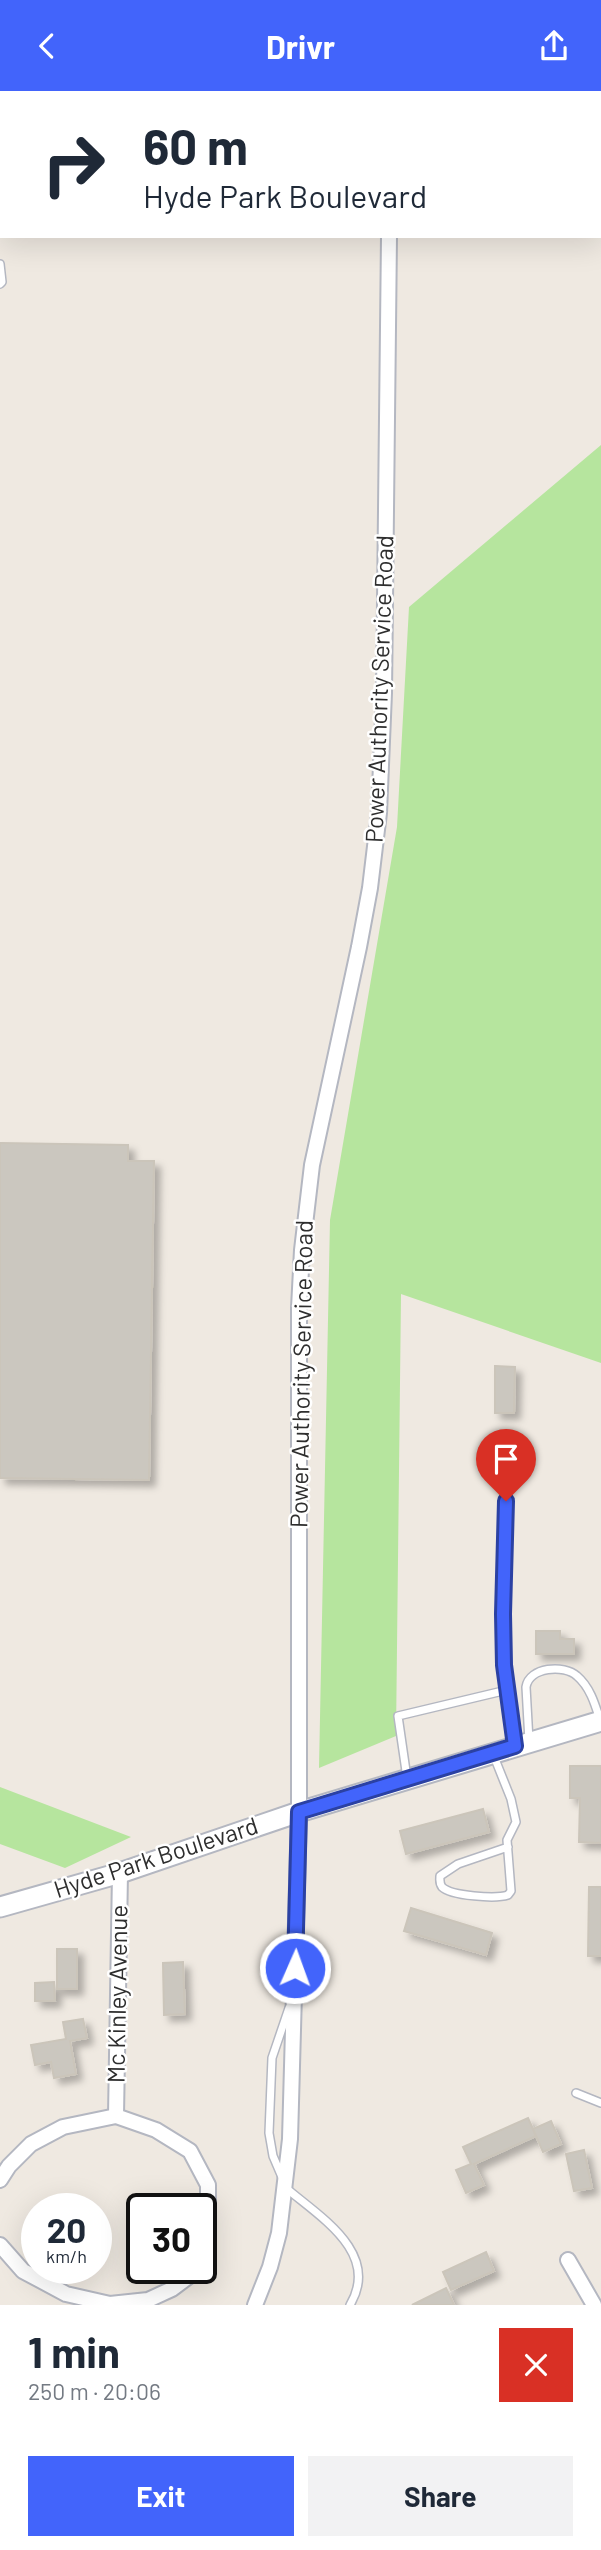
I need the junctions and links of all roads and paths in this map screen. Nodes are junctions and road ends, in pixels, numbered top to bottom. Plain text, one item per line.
1 (388, 238) edge
2 (0, 264) edge
3 (0, 284) edge
4 (508, 1450) dead end
5 (507, 1690) junction
6 (601, 1721) edge
7 (601, 1727) edge
8 (552, 1735) junction
9 (522, 1744) junction
10 (492, 1753) junction
11 (407, 1779) junction
12 (299, 1812) junction
13 (508, 1847) junction
14 (120, 1873) junction
15 (0, 1907) edge
16 (294, 1994) junction
17 (576, 2093) dead end
18 (601, 2103) edge
19 (116, 2116) junction
20 (0, 2180) edge
21 (286, 2188) junction
22 (208, 2193) edge
23 (0, 2245) edge
24 (568, 2260) dead end
25 (179, 2284) edge
26 (110, 2305) edge
27 (255, 2305) edge
28 (350, 2305) edge
29 (594, 2305) edge

1 - 12 street, Power Authority Service Road
2 - 3 lane
4 - 5 lane
5 - 9 lane
5 - 11 lane
6 - 8 main road, Hyde Park Boulevard
6 - 9 lane
7 - 8 main road, Hyde Park Boulevard
8 - 9 main road, Hyde Park Boulevard
9 - 10 main road, Hyde Park Boulevard
10 - 11 main road, Hyde Park Boulevard
10 - 13 lane
11 - 12 main road, Hyde Park Boulevard
12 - 14 main road, Hyde Park Boulevard
12 - 16 street, Power Authority Service Road
13 - 13 lane
14 - 15 main road, Hyde Park Boulevard
14 - 19 street, Mc Kinley Avenue
16 - 21 street, Power Authority Service Road
16 - 21 lane
17 - 18 lane
19 - 20 street
19 - 22 street
21 - 27 street, Power Authority Service Road
21 - 28 lane
23 - 26 street
24 - 29 street
25 - 26 street

